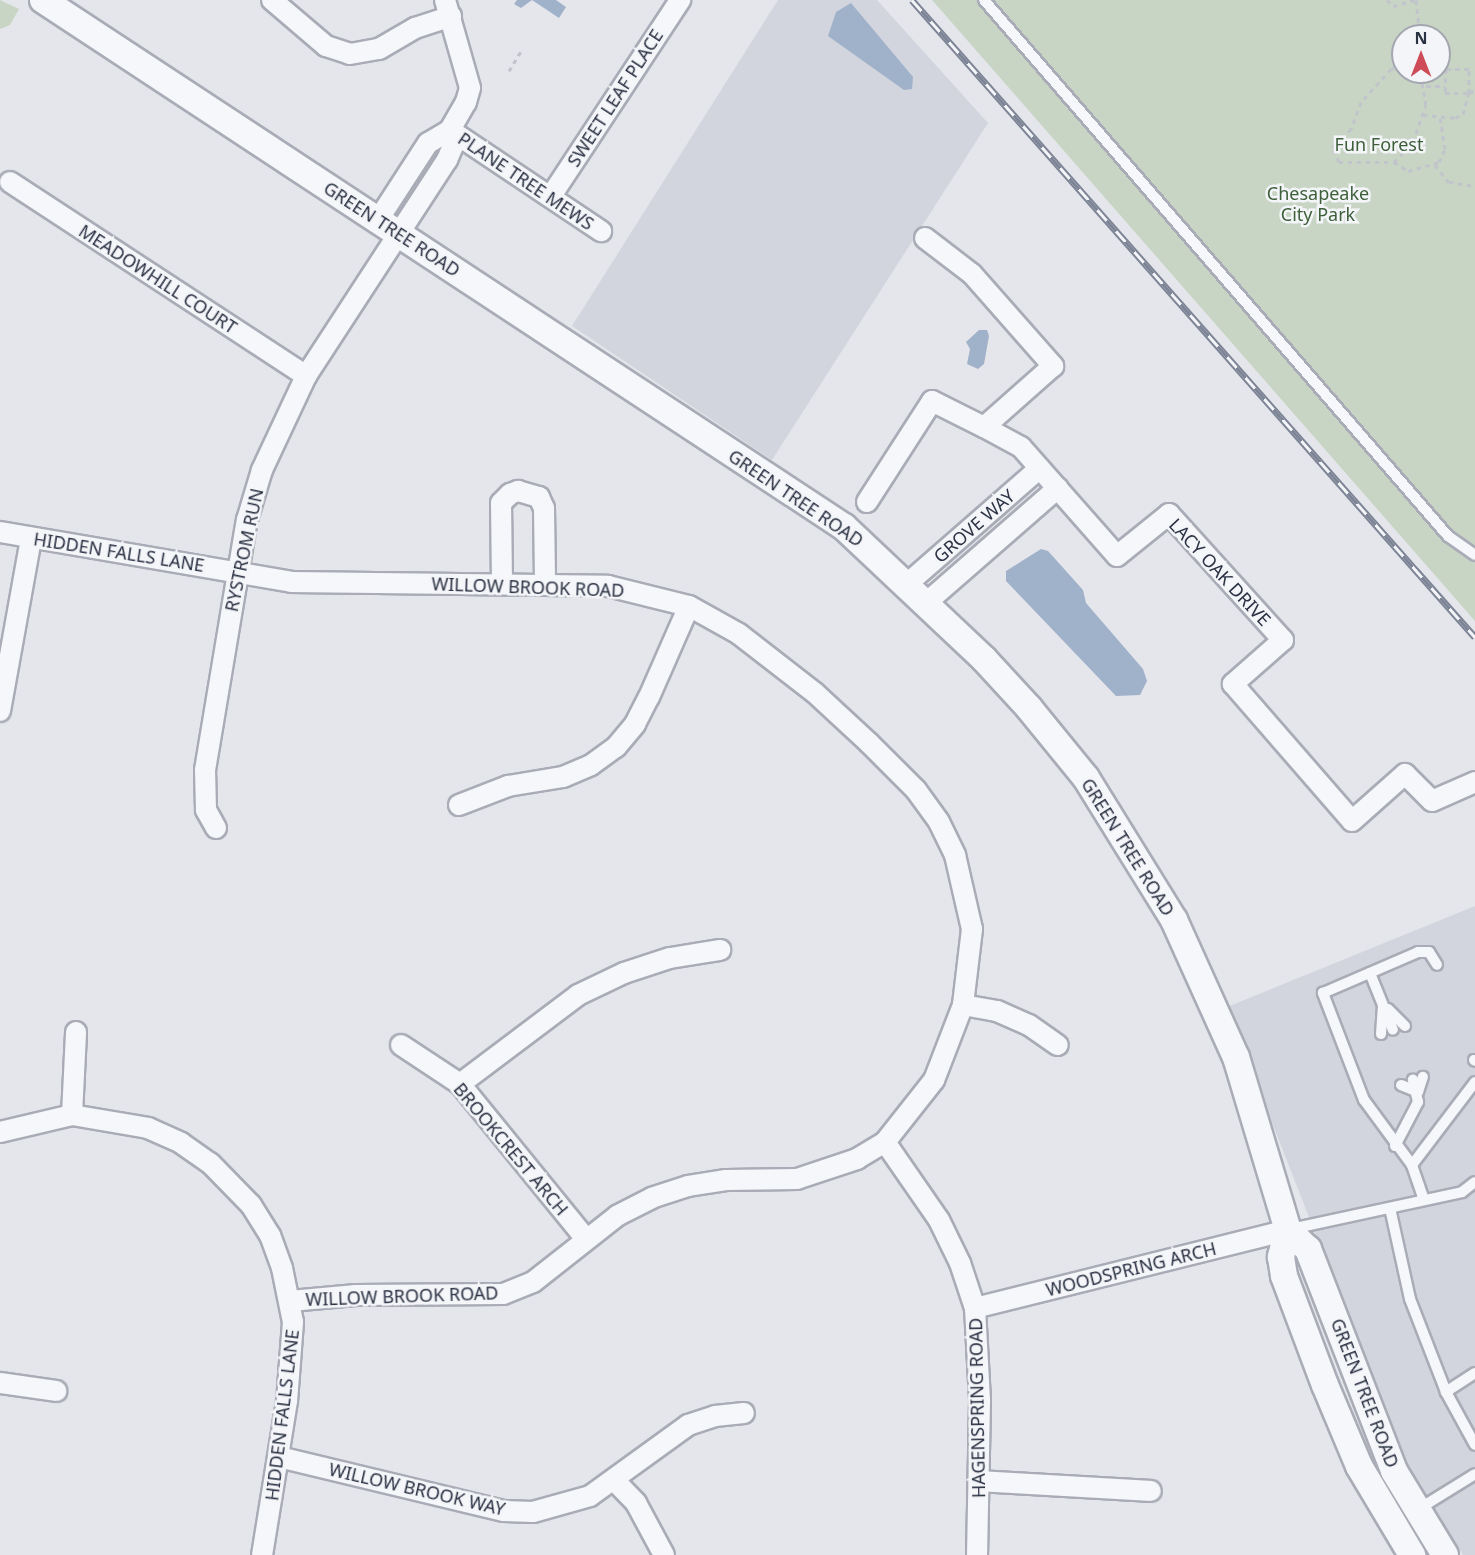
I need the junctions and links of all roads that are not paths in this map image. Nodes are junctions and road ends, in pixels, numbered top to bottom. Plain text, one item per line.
1 (43, 0) edge
2 (272, 0) edge
3 (680, 0) edge
4 (984, 0) edge
5 (448, 8) edge
6 (450, 130) junction
7 (10, 182) dead end
8 (551, 196) junction
9 (378, 220) junction
10 (601, 231) dead end
11 (401, 235) junction
12 (925, 238) dead end
13 (306, 376) junction
14 (984, 428) junction
15 (1040, 468) junction
16 (1058, 488) junction
17 (867, 502) dead end
18 (0, 532) edge
19 (31, 538) junction
20 (1475, 555) edge
21 (238, 571) junction
22 (502, 583) junction
23 (545, 584) junction
24 (907, 584) junction
25 (926, 603) junction
26 (689, 606) junction
27 (0, 711) edge
28 (1475, 782) edge
29 (459, 806) dead end
30 (216, 828) dead end
31 (720, 950) dead end
32 (1437, 965) dead end
33 (1370, 973) junction
34 (1383, 1004) junction
35 (963, 1005) junction
36 (1405, 1026) dead end
37 (1393, 1030) dead end
38 (76, 1032) dead end
39 (1381, 1034) dead end
40 (401, 1045) dead end
41 (1058, 1045) dead end
42 (1418, 1079) dead end
43 (1475, 1082) edge
44 (460, 1084) junction
45 (1401, 1085) dead end
46 (1418, 1092) junction
47 (72, 1115) junction
48 (0, 1132) edge
49 (885, 1142) junction
50 (1395, 1146) junction
51 (1412, 1165) junction
52 (1475, 1182) edge
53 (1424, 1200) junction
54 (1390, 1208) junction
55 (1288, 1230) junction
56 (585, 1238) junction
57 (290, 1300) junction
58 (975, 1308) junction
59 (1475, 1374) edge
60 (0, 1383) edge
61 (56, 1391) dead end
62 (1446, 1392) junction
63 (744, 1413) dead end
64 (1475, 1445) edge
65 (279, 1457) junction
66 (1475, 1474) edge
67 (614, 1480) junction
68 (979, 1481) junction
69 (1150, 1491) dead end
70 (1417, 1510) junction
71 (262, 1555) edge
72 (664, 1555) edge
73 (977, 1555) edge
74 (1412, 1555) edge
75 (1445, 1555) edge

1 - 9 street, GREEN TREE ROAD
2 - 5 street
3 - 8 street, SWEET LEAF PLACE
4 - 20 lane
5 - 6 street
6 - 8 street, PLANE TREE MEWS
6 - 9 street
6 - 11 street, RYSTROM RUN
7 - 13 street, MEADOWHILL COURT
8 - 10 street, PLANE TREE MEWS
9 - 11 street, GREEN TREE ROAD
11 - 13 street, RYSTROM RUN
11 - 24 street, GREEN TREE ROAD
12 - 14 street
13 - 21 street, RYSTROM RUN
14 - 15 street, LACY OAK DRIVE
14 - 17 street, LACY OAK DRIVE
15 - 16 street, LACY OAK DRIVE
15 - 24 street, GROVE WAY
16 - 25 street, GROVE WAY
16 - 28 street, LACY OAK DRIVE
18 - 19 street, HIDDEN FALLS LANE
19 - 21 street, HIDDEN FALLS LANE
19 - 27 street
21 - 22 street, WILLOW BROOK ROAD
21 - 30 street, RYSTROM RUN
22 - 23 street, WILLOW BROOK ROAD
22 - 23 street
23 - 26 street, WILLOW BROOK ROAD
24 - 25 street, GREEN TREE ROAD
25 - 55 street, GREEN TREE ROAD
26 - 29 street
26 - 35 street, WILLOW BROOK ROAD
31 - 44 street
32 - 33 lane
33 - 34 lane
33 - 50 lane
34 - 36 lane
34 - 37 lane
34 - 39 lane
35 - 41 street
35 - 49 street, WILLOW BROOK ROAD
38 - 47 street
40 - 44 street, BROOKCREST ARCH
42 - 46 lane
43 - 51 lane
44 - 56 street, BROOKCREST ARCH
45 - 46 lane
46 - 50 lane
47 - 48 street, HIDDEN FALLS LANE
47 - 57 street, HIDDEN FALLS LANE
49 - 56 street, WILLOW BROOK ROAD
49 - 58 street, HAGENSPRING ROAD
50 - 51 lane
51 - 53 lane
52 - 53 lane
53 - 54 lane
54 - 55 lane
54 - 62 lane
55 - 58 street, WOODSPRING ARCH
55 - 70 street, GREEN TREE ROAD
55 - 74 street, GREEN TREE ROAD
56 - 57 street, WILLOW BROOK ROAD
57 - 65 street, HIDDEN FALLS LANE
58 - 68 street, HAGENSPRING ROAD
59 - 62 lane
60 - 61 street
62 - 64 lane
63 - 67 street, WILLOW BROOK WAY
65 - 67 street, WILLOW BROOK WAY
65 - 71 street, HIDDEN FALLS LANE
66 - 70 lane
67 - 72 street
68 - 69 street
68 - 73 street, HAGENSPRING ROAD
70 - 75 street, GREEN TREE ROAD

